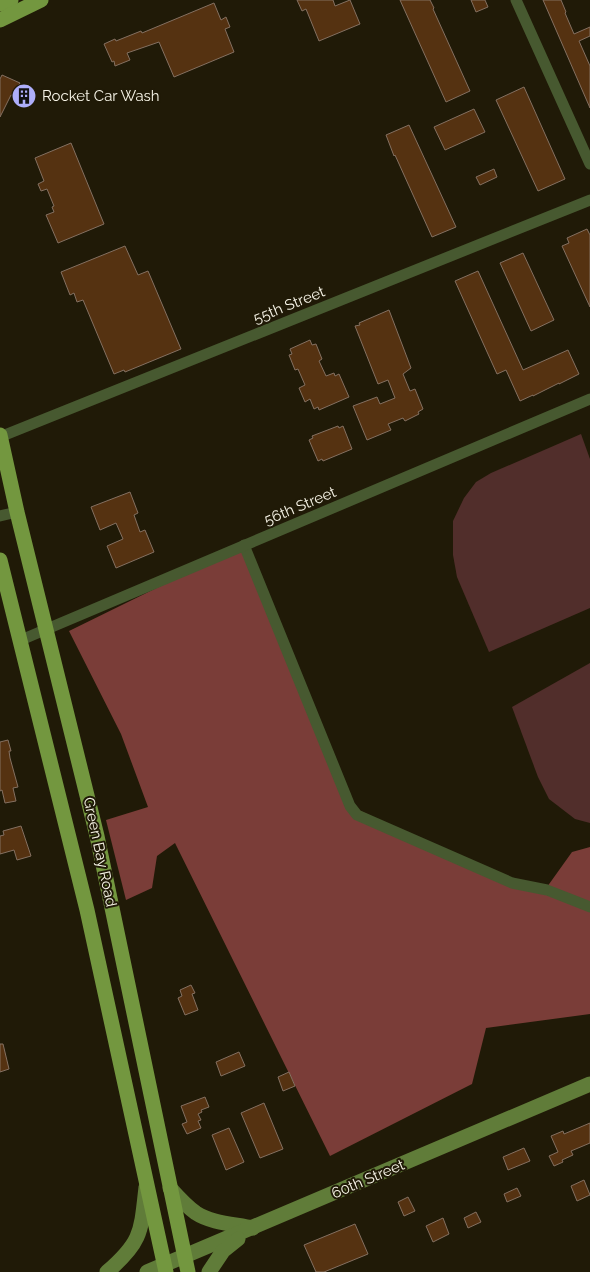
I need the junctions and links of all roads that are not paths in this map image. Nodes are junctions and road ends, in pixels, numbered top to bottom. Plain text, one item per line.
1 (11, 0) edge
2 (41, 0) edge
3 (516, 0) edge
4 (0, 4) edge
5 (0, 20) edge
6 (587, 148) edge
7 (590, 164) edge
8 (590, 200) edge
9 (590, 400) edge
10 (0, 436) edge
11 (17, 512) junction
12 (0, 516) edge
13 (244, 545) junction
14 (0, 560) edge
15 (47, 629) junction
16 (21, 640) junction
17 (590, 907) edge
18 (590, 1084) edge
19 (147, 1183) junction
20 (170, 1188) junction
21 (253, 1228) junction
22 (185, 1257) junction
23 (165, 1269) edge
24 (107, 1272) edge
25 (146, 1272) edge
26 (188, 1272) edge
27 (209, 1272) edge

1 - 4 main road
2 - 5 main road
3 - 6 street
6 - 7 street
8 - 10 street, 55th Street
9 - 13 street, 56th Street
10 - 11 main road, Green Bay Road
11 - 12 street
11 - 15 main road, Green Bay Road
13 - 15 street, 56th Street
13 - 17 street
14 - 16 main road, Green Bay Road
15 - 16 street, 56th Street
15 - 20 main road, Green Bay Road
16 - 19 main road, Green Bay Road
18 - 21 street, 60th Street
19 - 23 main road, Green Bay Road
19 - 24 street
20 - 21 street
20 - 22 main road, Green Bay Road
21 - 22 street, 60th Street
21 - 27 street
22 - 23 street, 60th Street
22 - 26 main road, Green Bay Road
23 - 25 street, 60th Street

